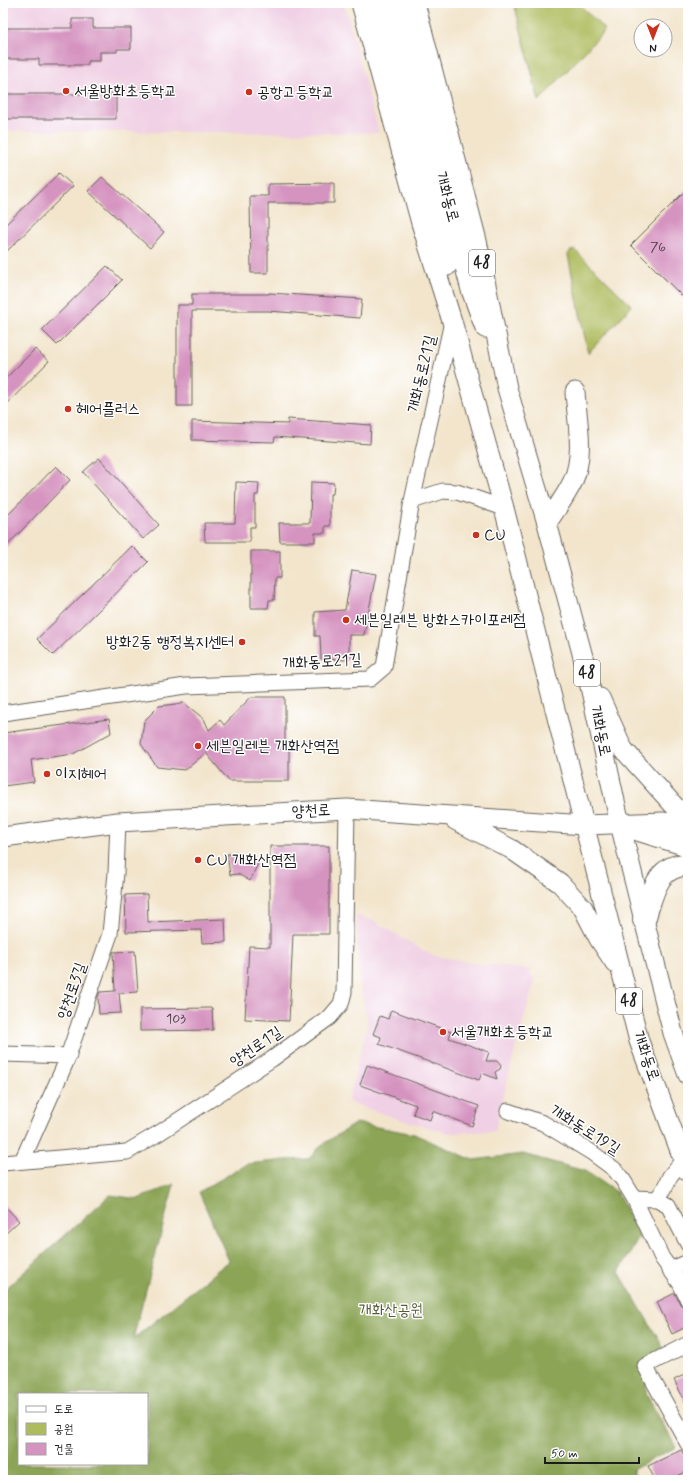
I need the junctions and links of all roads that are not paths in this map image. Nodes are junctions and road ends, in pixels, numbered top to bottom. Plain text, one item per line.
1 (361, 3) edge
2 (377, 3) edge
3 (396, 3) edge
4 (415, 3) edge
5 (452, 321) junction
6 (507, 388) junction
7 (575, 392) dead end
8 (412, 501) junction
9 (504, 508) junction
10 (547, 523) junction
11 (586, 668) junction
12 (3, 713) edge
13 (347, 809) junction
14 (448, 816) junction
15 (688, 821) edge
16 (118, 822) junction
17 (620, 824) junction
18 (585, 825) junction
19 (688, 826) edge
20 (3, 837) edge
21 (688, 845) edge
22 (688, 865) edge
23 (644, 920) junction
24 (622, 974) junction
25 (3, 1054) edge
26 (69, 1056) junction
27 (688, 1075) edge
28 (508, 1111) dead end
29 (22, 1162) junction
30 (3, 1163) edge
31 (685, 1166) edge
32 (634, 1198) junction
33 (657, 1199) junction
34 (688, 1244) edge
35 (688, 1262) edge
36 (670, 1270) junction
37 (688, 1300) edge
38 (688, 1344) edge
39 (688, 1444) edge

1 - 5 main road, 개화동로
2 - 5 main road, 개화동로
3 - 6 main road, 개화동로
4 - 6 main road, 개화동로 / 48
5 - 8 street, 개화동로21길
5 - 9 main road, 개화동로
6 - 10 main road, 개화동로 / 48
7 - 10 main road
8 - 9 street
8 - 12 street, 개화동로21길
9 - 18 main road, 개화동로
10 - 11 main road, 개화동로 / 48
11 - 15 main road
11 - 17 main road, 개화동로 / 48
13 - 14 main road, 양천로
13 - 16 main road, 양천로
13 - 29 street, 양천로1길
14 - 18 main road, 양천로
14 - 24 main road
16 - 20 main road, 양천로
16 - 26 street, 양천로3길
17 - 18 main road, 양천로
17 - 19 main road, 양천로
17 - 21 highway
17 - 23 main road, 개화동로 / 48
18 - 24 main road, 개화동로 / 48
22 - 23 highway
23 - 27 main road, 개화동로 / 48
24 - 31 main road, 개화동로 / 48
25 - 26 street
26 - 29 street, 양천로3길
28 - 32 street, 개화동로19길
29 - 30 street, 양천로1길
31 - 33 street, 개화동로
32 - 33 street
32 - 36 street, 개화동로19길
33 - 34 street
35 - 36 street
36 - 37 street, 개화동로19길
38 - 39 street

